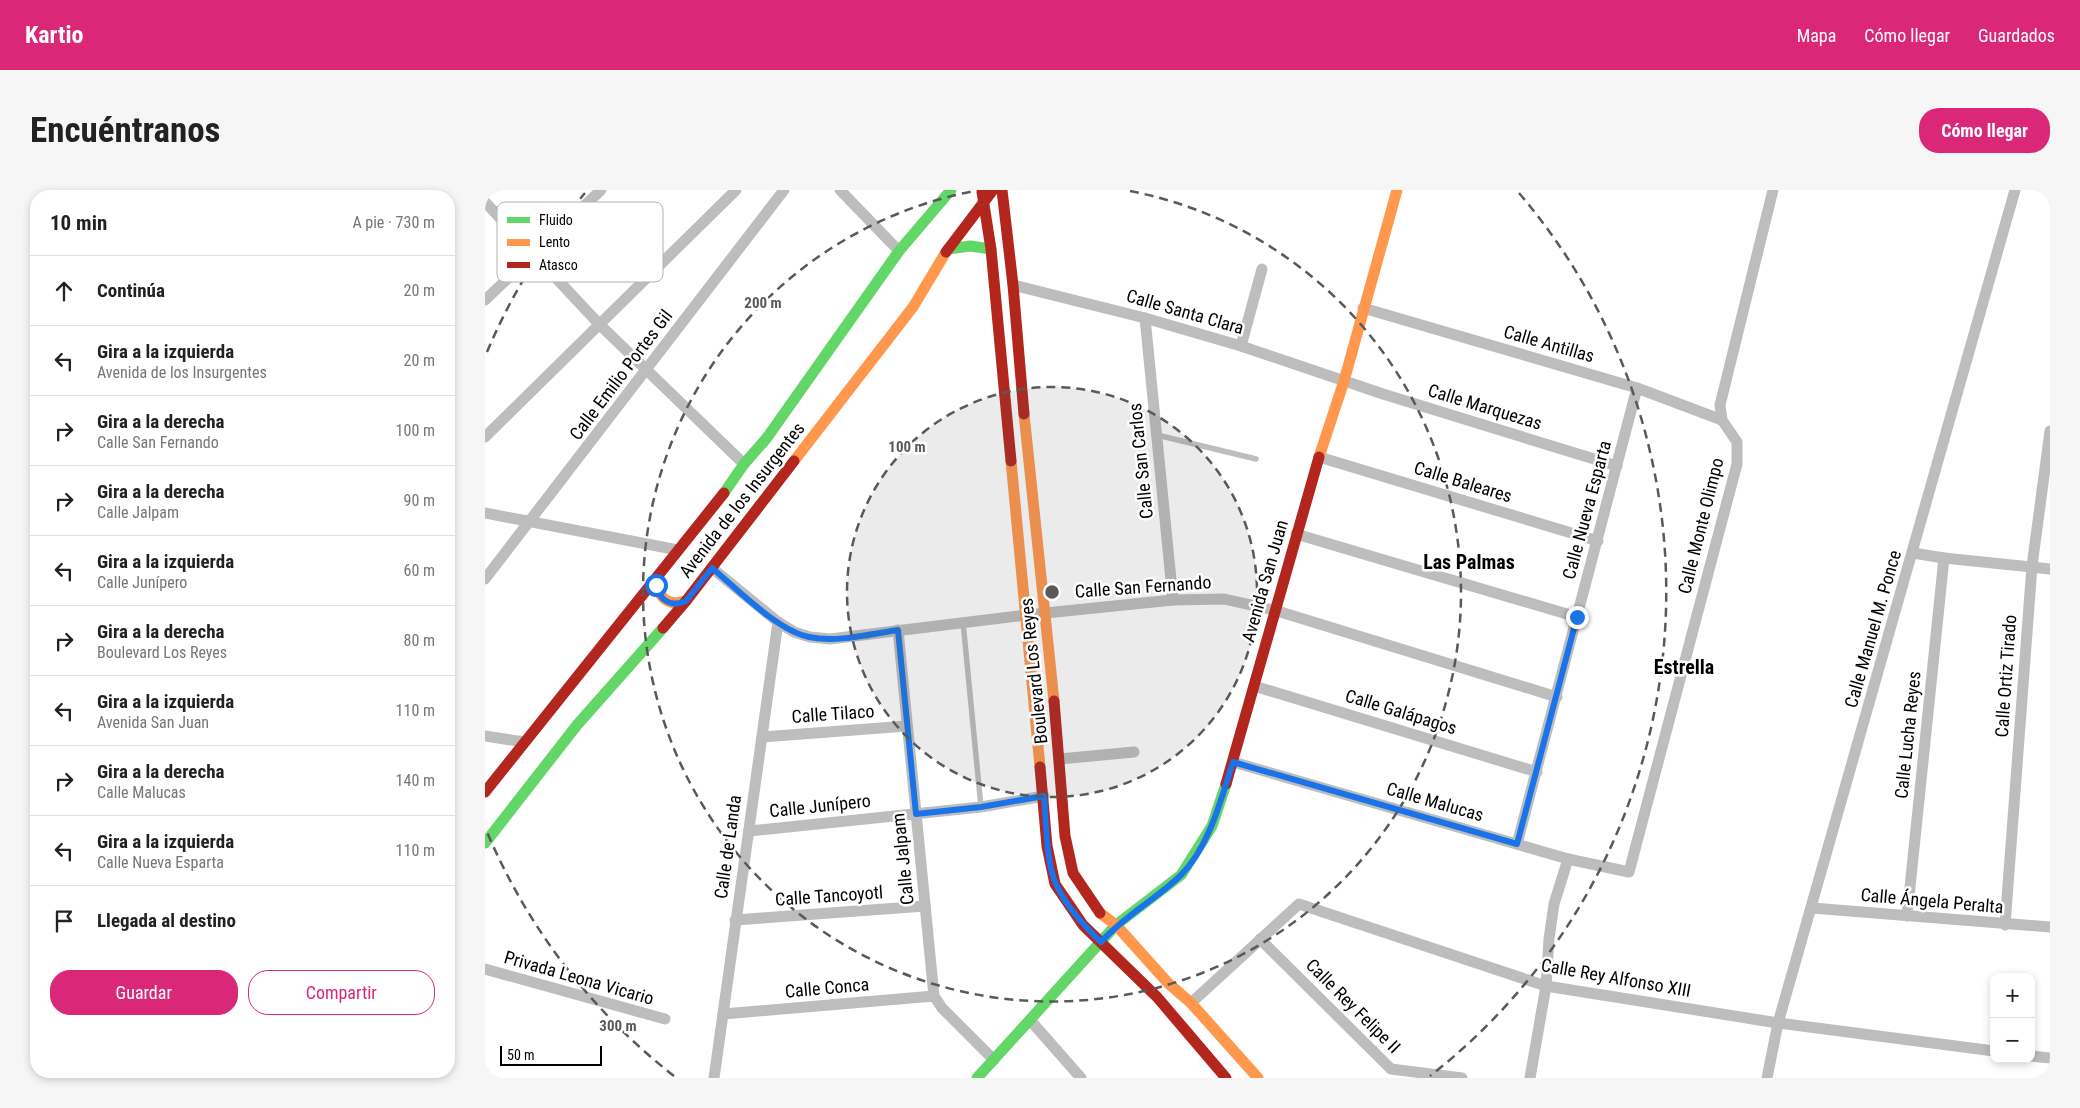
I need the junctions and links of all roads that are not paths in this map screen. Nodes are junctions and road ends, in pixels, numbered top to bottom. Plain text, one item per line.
1 (601, 190) edge
2 (736, 190) edge
3 (784, 190) edge
4 (840, 190) edge
5 (951, 190) edge
6 (993, 190) edge
7 (1002, 190) edge
8 (1397, 190) edge
9 (1773, 190) edge
10 (2015, 190) edge
11 (983, 196) edge
12 (485, 202) edge
13 (588, 202) edge
14 (497, 215) edge
15 (991, 249) junction
16 (948, 250) junction
17 (899, 251) junction
18 (663, 261) edge
19 (1263, 269) dead end
20 (504, 282) edge
21 (560, 282) edge
22 (642, 282) edge
23 (1013, 285) junction
24 (485, 300) edge
25 (1363, 308) junction
26 (1145, 318) junction
27 (599, 324) junction
28 (1241, 346) junction
29 (646, 371) junction
30 (1344, 381) junction
31 (1637, 388) junction
32 (1022, 389) junction
33 (1004, 390) junction
34 (1722, 420) junction
35 (2050, 431) edge
36 (1157, 435) junction
37 (485, 437) edge
38 (1319, 457) junction
39 (1256, 459) dead end
40 (744, 464) junction
41 (1617, 466) junction
42 (485, 513) edge
43 (531, 522) junction
44 (1296, 534) junction
45 (1597, 541) junction
46 (678, 550) junction
47 (1913, 553) junction
48 (1944, 558) junction
49 (2032, 566) junction
50 (712, 568) junction
51 (2050, 569) edge
52 (485, 579) edge
53 (656, 579) junction
54 (1173, 600) junction
55 (686, 601) junction
56 (1274, 610) junction
57 (1046, 613) junction
58 (1026, 615) junction
59 (1577, 617) junction
60 (778, 622) junction
61 (963, 622) junction
62 (898, 630) junction
63 (1254, 686) junction
64 (1557, 696) junction
65 (547, 712) junction
66 (577, 725) junction
67 (907, 726) junction
68 (485, 736) edge
69 (762, 737) junction
70 (524, 742) junction
71 (1134, 752) dead end
72 (1060, 759) junction
73 (1233, 762) junction
74 (1537, 772) junction
75 (485, 792) edge
76 (1044, 796) junction
77 (981, 807) junction
78 (916, 814) junction
79 (749, 831) junction
80 (485, 843) edge
81 (1517, 844) junction
82 (1568, 859) junction
83 (1629, 872) joint
84 (925, 906) junction
85 (1811, 908) junction
86 (1907, 916) junction
87 (735, 920) junction
88 (1116, 925) junction
89 (2005, 925) junction
90 (2050, 927) edge
91 (1260, 939) junction
92 (1101, 942) junction
93 (485, 970) edge
94 (1546, 986) junction
95 (934, 996) junction
96 (1191, 1003) junction
97 (723, 1014) junction
98 (665, 1020) dead end
99 (1030, 1020) junction
100 (1778, 1023) junction
101 (1990, 1050) edge
102 (2035, 1056) edge
103 (2050, 1058) edge
104 (994, 1060) junction
105 (714, 1078) edge
106 (977, 1078) edge
107 (1081, 1078) edge
108 (1226, 1078) edge
109 (1258, 1078) edge
110 (1462, 1078) edge
111 (1530, 1078) edge
112 (1767, 1078) edge

1 - 13 street
2 - 18 street
3 - 29 street, Calle Emilio Portes Gil
4 - 17 street
5 - 17 main road, Avenida de los Insurgentes
6 - 11 main road, Avenida de los Insurgentes
7 - 23 main road, Boulevard Los Reyes
8 - 25 main road, Avenida San Juan
9 - 34 street
10 - 47 street, Calle Manuel M. Ponce
11 - 15 main road, Boulevard Los Reyes
11 - 16 main road, Avenida de los Insurgentes
12 - 14 street
15 - 16 main road
15 - 33 main road, Boulevard Los Reyes
16 - 50 main road, Avenida de los Insurgentes
17 - 40 main road, Avenida de los Insurgentes
19 - 28 street
20 - 24 street
21 - 27 street
22 - 27 street
23 - 26 street, Calle Santa Clara
23 - 32 main road, Boulevard Los Reyes
25 - 30 main road, Avenida San Juan
25 - 31 street, Calle Antillas
26 - 28 street, Calle Santa Clara
26 - 36 street, Calle San Carlos
27 - 29 street
27 - 37 street
28 - 30 street, Calle Santa Clara
29 - 40 street
29 - 43 street, Calle Emilio Portes Gil
30 - 38 main road, Avenida San Juan
30 - 41 street, Calle Marquezas
31 - 34 street, Calle Antillas
31 - 41 street, Calle Nueva Esparta
32 - 33 main road
32 - 57 main road, Boulevard Los Reyes
33 - 58 main road, Boulevard Los Reyes
34 - 83 street, Calle Monte Olimpo
35 - 49 street, Calle Ortiz Tirado
36 - 39 lane
36 - 54 street, Calle San Carlos
38 - 44 main road, Avenida San Juan
38 - 45 street, Calle Baleares
40 - 46 main road, Avenida de los Insurgentes
41 - 45 street, Calle Nueva Esparta
42 - 43 street
43 - 46 street
43 - 52 street, Calle Emilio Portes Gil
44 - 56 main road, Avenida San Juan
44 - 59 street
45 - 59 street, Calle Nueva Esparta
46 - 53 main road, Avenida de los Insurgentes
47 - 48 street
47 - 85 street, Calle Manuel M. Ponce
48 - 49 street
48 - 86 street, Calle Lucha Reyes
49 - 51 street
49 - 89 street, Calle Ortiz Tirado
50 - 55 main road, Avenida de los Insurgentes
50 - 60 street, Calle San Fernando
53 - 55 main road
53 - 65 main road, Avenida de los Insurgentes
54 - 56 street, Calle San Fernando
54 - 57 street, Calle San Fernando
55 - 66 main road, Avenida de los Insurgentes
56 - 63 main road, Avenida San Juan
56 - 64 street, Calle San Fernando
57 - 58 street, Calle San Fernando
57 - 72 main road, Boulevard Los Reyes
58 - 61 street, Calle San Fernando
58 - 76 main road, Boulevard Los Reyes
59 - 64 street, Calle Nueva Esparta
60 - 62 street, Calle San Fernando
60 - 69 street, Calle de Landa
61 - 62 street, Calle San Fernando
61 - 77 lane
62 - 67 street, Calle Jalpam
63 - 73 main road, Avenida San Juan
63 - 74 street, Calle Galápagos
64 - 74 street, Calle Nueva Esparta
65 - 66 main road
65 - 70 main road, Avenida de los Insurgentes
66 - 80 main road, Avenida de los Insurgentes
67 - 69 street, Calle Tilaco
67 - 78 street, Calle Jalpam
68 - 70 street
69 - 79 street, Calle de Landa
70 - 75 main road, Avenida de los Insurgentes
71 - 72 street
72 - 88 main road, Boulevard Los Reyes
73 - 81 street, Calle Malucas
73 - 88 main road, Avenida San Juan
74 - 81 street, Calle Nueva Esparta
76 - 77 street, Calle Junípero
76 - 92 main road, Boulevard Los Reyes
77 - 78 street, Calle Junípero
78 - 79 street, Calle Junípero
78 - 84 street, Calle Jalpam
79 - 87 street, Calle de Landa
81 - 82 street, Calle Malucas
82 - 83 street, Calle Malucas
82 - 94 street
84 - 87 street, Calle Tancoyotl
84 - 95 street, Calle Jalpam
85 - 86 street, Calle Ángela Peralta
85 - 100 street, Calle Manuel M. Ponce
86 - 89 street, Calle Ángela Peralta
87 - 97 street, Calle de Landa
88 - 92 main road, Avenida San Juan
88 - 96 main road, Boulevard Los Reyes
89 - 90 street, Calle Ángela Peralta
91 - 94 street, Calle Rey Alfonso XIII
91 - 96 street, Calle Rey Alfonso XIII
91 - 110 street, Calle Rey Felipe II
92 - 99 main road, Avenida San Juan
92 - 108 main road, Boulevard Los Reyes
93 - 98 street, Privada Leona Vicario
94 - 100 street, Calle Rey Alfonso XIII
94 - 111 street
95 - 97 street, Calle Conca
95 - 104 street
96 - 109 main road, Boulevard Los Reyes
97 - 105 street, Calle de Landa
99 - 104 main road, Avenida San Juan
99 - 107 street
100 - 101 street, Calle Rey Alfonso XIII
100 - 112 street, Calle Manuel M. Ponce
102 - 103 street
104 - 106 main road, Avenida San Juan

